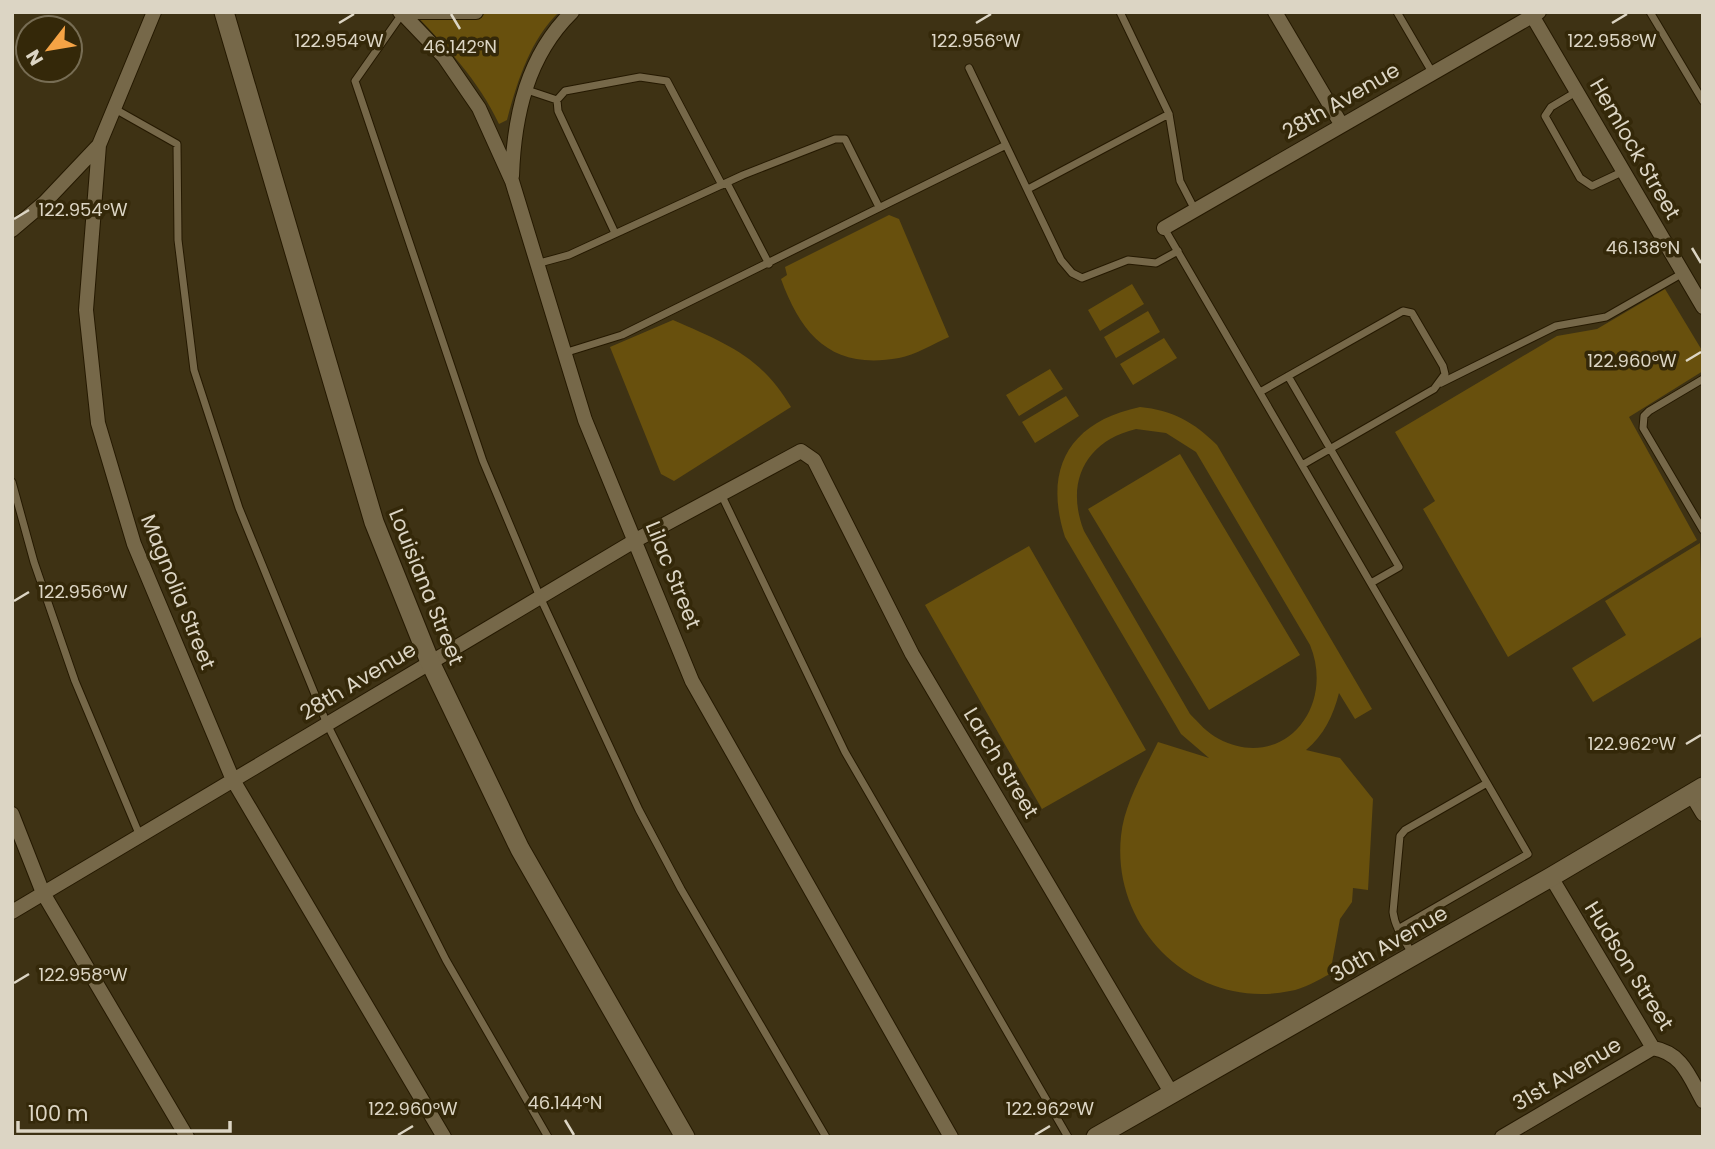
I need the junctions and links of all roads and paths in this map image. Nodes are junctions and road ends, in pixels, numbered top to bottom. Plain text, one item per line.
1 (154, 12) edge
2 (224, 12) edge
3 (476, 12) edge
4 (572, 12) edge
5 (1120, 12) edge
6 (1275, 12) edge
7 (1397, 12) edge
8 (1650, 12) edge
9 (401, 13) edge
10 (1534, 14) edge
11 (969, 68) dead end
12 (1432, 72) junction
13 (524, 89) junction
14 (1577, 92) junction
15 (557, 100) junction
16 (1703, 102) edge
17 (114, 108) junction
18 (1169, 114) junction
19 (1341, 124) junction
20 (99, 145) junction
21 (1006, 145) junction
22 (1624, 171) junction
23 (512, 181) junction
24 (725, 184) junction
25 (1028, 189) junction
26 (879, 207) junction
27 (1195, 210) junction
28 (1164, 228) joint
29 (12, 230) edge
30 (615, 233) junction
31 (1178, 251) junction
32 (535, 264) junction
33 (769, 264) junction
34 (1683, 273) junction
35 (1703, 307) edge
36 (564, 353) junction
37 (1288, 376) junction
38 (1703, 379) edge
39 (1441, 384) junction
40 (1260, 392) junction
41 (1331, 449) junction
42 (802, 451) joint
43 (1302, 466) junction
44 (12, 482) edge
45 (720, 493) junction
46 (1703, 530) edge
47 (636, 540) junction
48 (1371, 583) junction
49 (540, 597) junction
50 (430, 662) junction
51 (327, 724) junction
52 (233, 780) junction
53 (1487, 783) junction
54 (1697, 790) edge
55 (12, 814) edge
56 (1703, 814) edge
57 (140, 836) junction
58 (1551, 877) junction
59 (43, 893) junction
60 (12, 912) edge
61 (1398, 929) junction
62 (1413, 956) junction
63 (1653, 1048) junction
64 (1172, 1094) junction
65 (1703, 1101) edge
66 (1520, 1132) edge
67 (187, 1137) edge
68 (444, 1137) edge
69 (548, 1137) edge
70 (685, 1137) edge
71 (826, 1137) edge
72 (951, 1137) edge
73 (1068, 1137) edge
74 (1096, 1137) edge
75 (1503, 1137) edge

1 - 17 street, Magnolia Street
2 - 50 street, Louisiana Street
3 - 9 street
4 - 13 street
5 - 18 lane
6 - 19 street
7 - 12 lane
8 - 16 lane
9 - 23 street, Lilac Street
9 - 49 lane
10 - 12 street, 28th Avenue
10 - 14 street, Hemlock Street
11 - 21 lane
12 - 19 street, 28th Avenue
13 - 15 lane
13 - 23 street
14 - 22 street, Hemlock Street
14 - 22 lane
15 - 24 lane
15 - 30 lane
17 - 20 street, Magnolia Street
17 - 51 lane
18 - 25 lane
18 - 27 lane
19 - 27 street, 28th Avenue
20 - 29 street
20 - 52 street, Magnolia Street
21 - 25 lane
21 - 26 lane
22 - 34 street, Hemlock Street
23 - 32 street, Lilac Street
24 - 26 lane
24 - 30 lane
24 - 33 lane
25 - 31 lane
26 - 33 lane
27 - 28 street, 28th Avenue
28 - 31 lane
30 - 32 lane
31 - 40 lane
32 - 36 street, Lilac Street
33 - 36 lane
34 - 35 street, Hemlock Street
34 - 39 lane
36 - 47 street, Lilac Street
37 - 39 lane
37 - 40 lane
37 - 41 lane
38 - 46 lane
39 - 41 lane
40 - 43 lane
41 - 43 lane
41 - 48 lane
42 - 45 street, 28th Avenue
42 - 64 street, Larch Street
43 - 48 lane
44 - 57 lane
45 - 47 street, 28th Avenue
45 - 73 lane
47 - 49 street, 28th Avenue
47 - 72 street, Lilac Street
48 - 53 lane
49 - 50 street, 28th Avenue
49 - 71 lane
50 - 51 street, 28th Avenue
50 - 70 street, Louisiana Street
51 - 52 street, 28th Avenue
51 - 69 lane
52 - 57 street, 28th Avenue
52 - 68 street, Magnolia Street
53 - 61 lane
53 - 61 lane
54 - 56 street
54 - 58 street, 30th Avenue
55 - 59 street
57 - 59 street, 28th Avenue
58 - 62 street, 30th Avenue
58 - 63 street, Hudson Street
59 - 60 street, 28th Avenue
59 - 67 street
61 - 62 lane
62 - 64 street, 30th Avenue
63 - 65 street, Hudson Street
63 - 66 street, 31st Avenue
64 - 74 street, 30th Avenue
66 - 75 street, 31st Avenue

